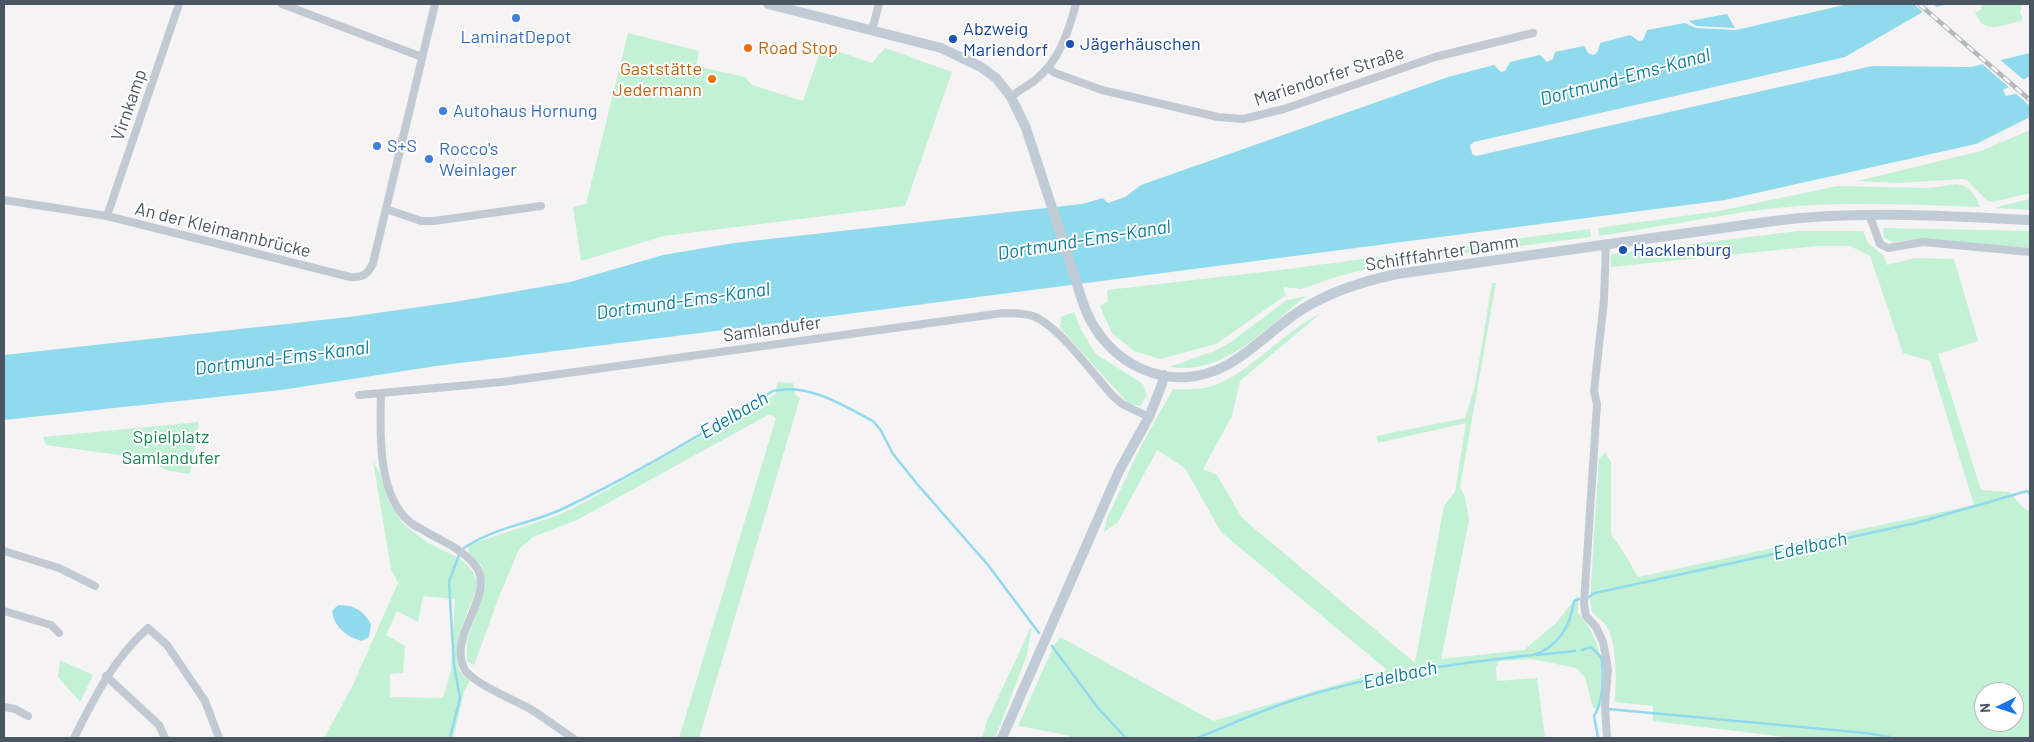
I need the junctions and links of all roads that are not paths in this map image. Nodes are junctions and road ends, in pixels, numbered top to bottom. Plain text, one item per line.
1 (179, 4) edge
2 (282, 4) edge
3 (435, 4) edge
4 (768, 4) edge
5 (879, 4) edge
6 (1076, 4) edge
7 (872, 30) junction
8 (1532, 33) dead end
9 (422, 57) junction
10 (1048, 68) junction
11 (1011, 97) junction
12 (4, 200) edge
13 (540, 206) dead end
14 (386, 210) junction
15 (1869, 214) junction
16 (107, 216) junction
17 (2030, 220) edge
18 (1606, 244) junction
19 (2030, 252) edge
20 (1164, 375) junction
21 (381, 394) junction
22 (359, 395) dead end
23 (1150, 417) junction
24 (4, 551) edge
25 (95, 586) dead end
26 (4, 611) edge
27 (60, 633) dead end
28 (106, 676) junction
29 (4, 707) edge
30 (28, 716) dead end
31 (74, 738) edge
32 (165, 738) edge
33 (219, 738) edge
34 (573, 738) edge
35 (1002, 738) edge
36 (1607, 738) edge

1 - 16 street, Virnkamp
2 - 9 street
3 - 9 street, An der Kleimannbrücke
4 - 7 main road, Schifffahrter Damm
5 - 7 street
6 - 10 street
7 - 11 main road, Schifffahrter Damm
8 - 10 street, Mariendorfer Straße
9 - 14 street, An der Kleimannbrücke
10 - 11 street
11 - 20 main road, Schifffahrter Damm
12 - 16 street, An der Kleimannbrücke
13 - 14 street
14 - 16 street, An der Kleimannbrücke
15 - 17 main road, Schifffahrter Damm
15 - 18 main road, Schifffahrter Damm
15 - 19 street
18 - 20 main road, Schifffahrter Damm
18 - 36 street
20 - 23 main road
21 - 22 street, Samlandufer
21 - 23 street, Samlandufer
21 - 34 street
23 - 35 main road
24 - 25 street
26 - 27 street
28 - 31 street
28 - 32 street
28 - 33 street
29 - 30 street

